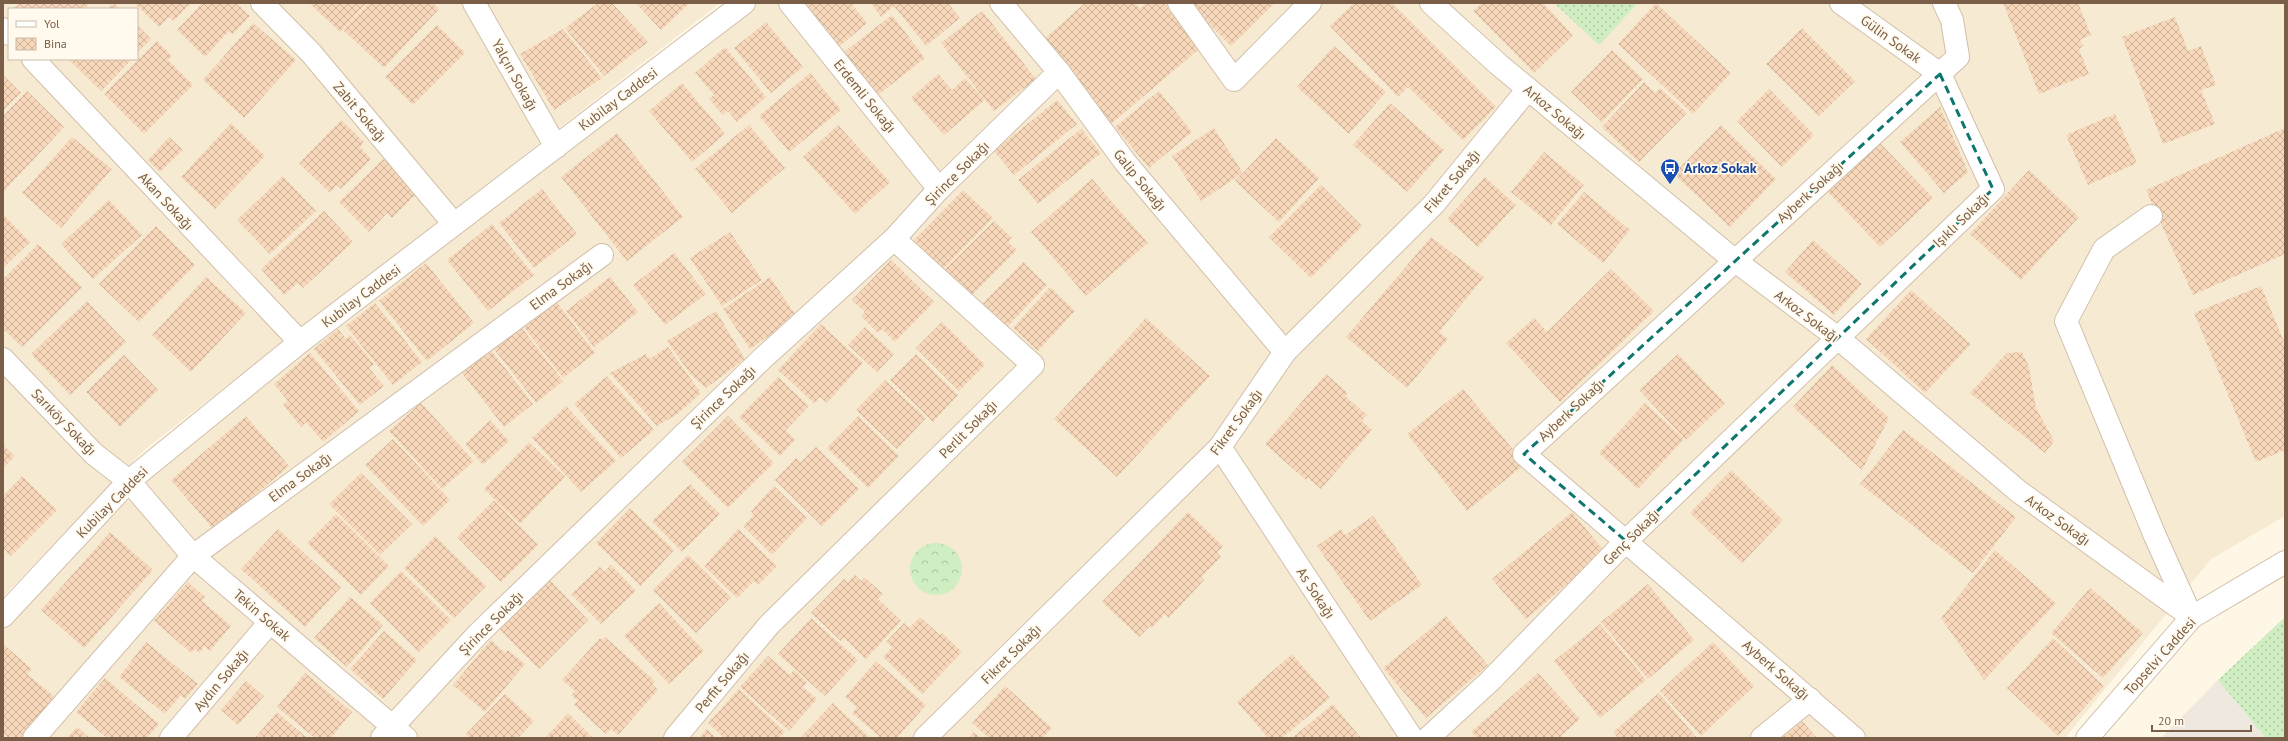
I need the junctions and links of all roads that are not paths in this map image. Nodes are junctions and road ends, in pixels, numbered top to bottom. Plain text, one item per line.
1 (262, 3) edge
2 (474, 3) edge
3 (744, 3) edge
4 (790, 3) edge
5 (1002, 3) edge
6 (1179, 3) edge
7 (1310, 3) edge
8 (1431, 3) edge
9 (1841, 3) edge
10 (1944, 3) edge
11 (34, 60) edge
12 (1059, 72) junction
13 (1940, 74) junction
14 (1528, 89) junction
15 (556, 146) junction
16 (939, 189) junction
17 (2151, 216) dead end
18 (454, 224) junction
19 (894, 239) junction
20 (602, 255) dead end
21 (1734, 260) junction
22 (1838, 338) junction
23 (300, 342) junction
24 (1285, 352) junction
25 (3, 359) edge
26 (1220, 448) junction
27 (129, 481) junction
28 (1626, 540) junction
29 (193, 556) junction
30 (2285, 562) edge
31 (3, 616) edge
32 (2192, 617) junction
33 (270, 622) junction
34 (769, 625) joint
35 (1810, 699) junction
36 (393, 734) edge
37 (34, 738) edge
38 (172, 738) edge
39 (675, 738) edge
40 (925, 738) edge
41 (1412, 738) edge
42 (1428, 738) edge
43 (1762, 738) edge
44 (1854, 738) edge
45 (2087, 738) edge

1 - 18 street, Zabit Sokağı
2 - 15 street, Yalçın Sokağı
3 - 15 street, Kubilay Caddesi
4 - 16 street, Erdemli Sokağı
5 - 12 street, Galip Sokağı
6 - 7 street
8 - 14 street, Arkoz Sokağı
9 - 13 street, Gülin Sokak
10 - 13 street, Ayberk Sokağı
11 - 23 street, Akan Sokağı
12 - 16 street, Şirince Sokağı
12 - 24 street, Galip Sokağı
13 - 21 street, Ayberk Sokağı
13 - 22 street, Işıklı Sokağı
14 - 21 street, Arkoz Sokağı
14 - 24 street, Fikret Sokağı
15 - 18 street, Kubilay Caddesi
16 - 19 street, Şirince Sokağı
17 - 32 street
18 - 23 street, Kubilay Caddesi
19 - 34 street, Perlit Sokağı
19 - 36 street, Şirince Sokağı
20 - 29 street, Elma Sokağı
21 - 22 street, Arkoz Sokağı
21 - 28 street, Ayberk Sokağı
22 - 28 street, Genç Sokağı
22 - 32 street, Arkoz Sokağı
23 - 27 street, Kubilay Caddesi
24 - 26 street, Fikret Sokağı
25 - 27 street, Sarıköy Sokağı
26 - 40 street, Fikret Sokağı
26 - 41 street, As Sokağı
27 - 29 street, Tekin Sokak
27 - 31 street, Kubilay Caddesi
28 - 35 street, Ayberk Sokağı
28 - 42 street, Genç Sokağı
29 - 33 street, Tekin Sokak
29 - 37 street, Elma Sokağı
30 - 32 street, Topselvi Caddesi
32 - 45 street, Topselvi Caddesi
33 - 36 street, Tekin Sokak
33 - 38 street, Aydın Sokağı
34 - 39 street, Perfit Sokağı
35 - 43 street
35 - 44 street, Ayberk Sokağı

